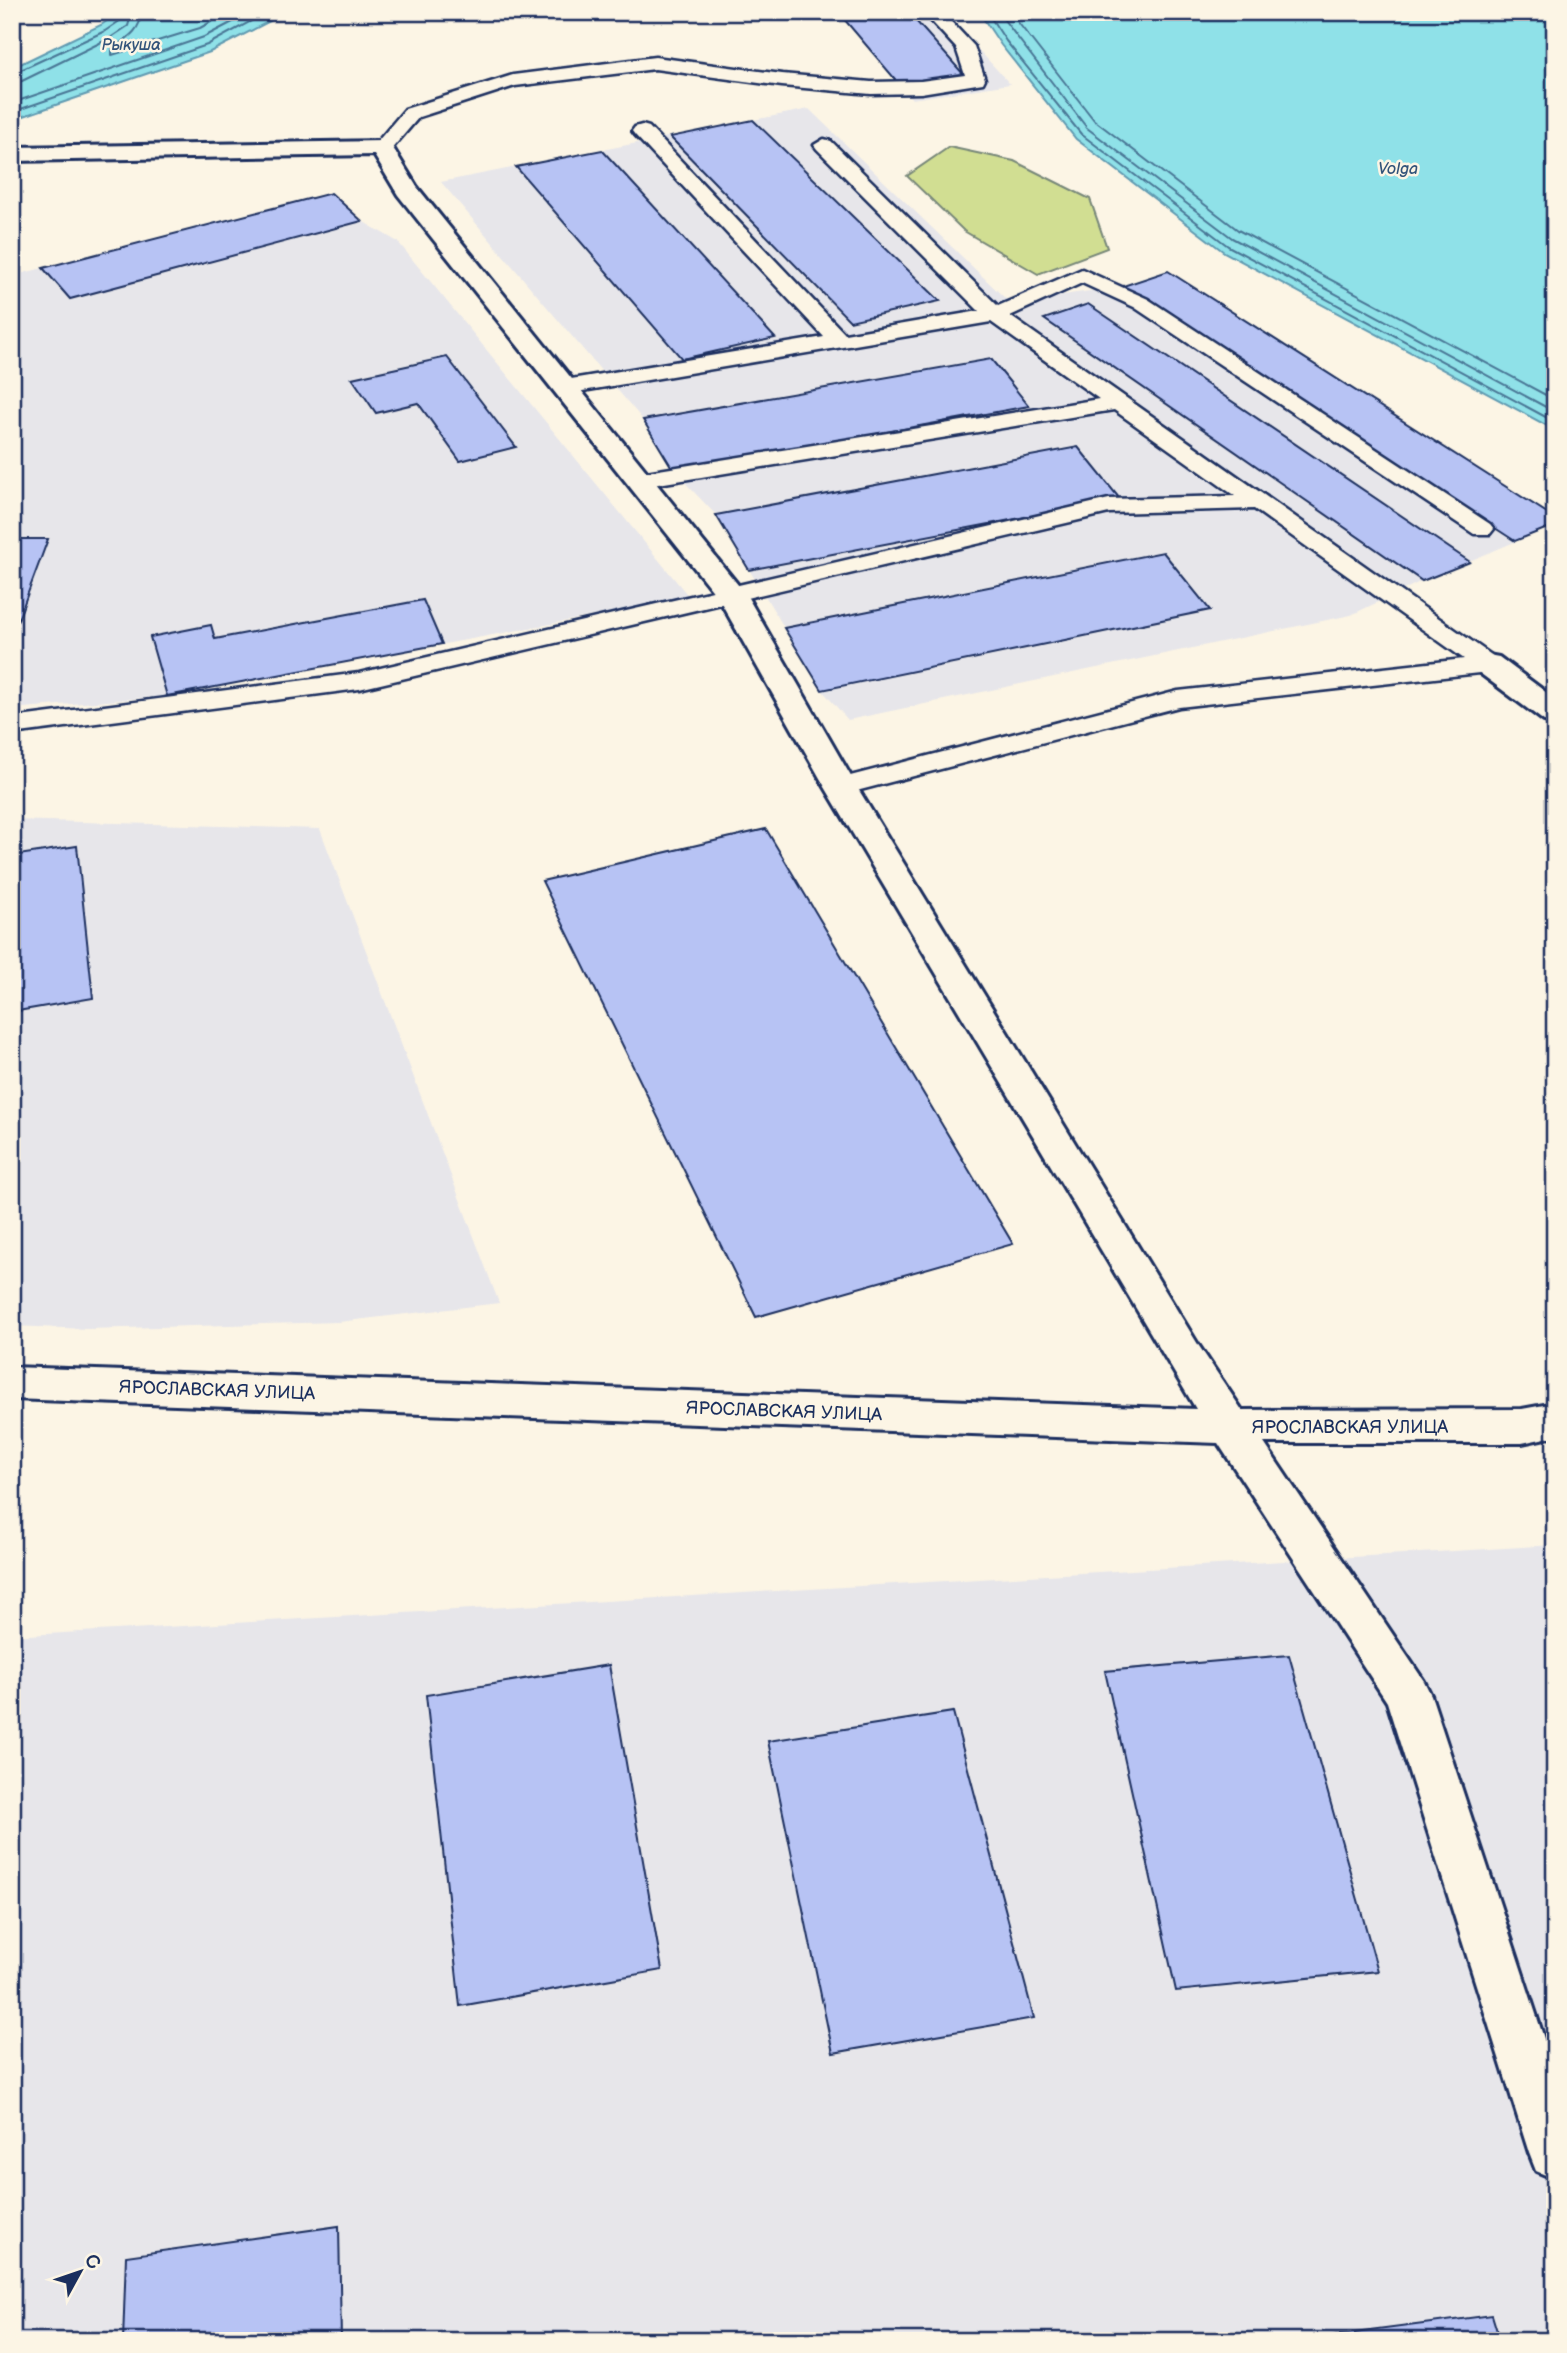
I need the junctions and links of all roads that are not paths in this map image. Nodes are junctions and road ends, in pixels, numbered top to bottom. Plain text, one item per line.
1 (932, 12) edge
2 (642, 131) dead end
3 (824, 145) dead end
4 (382, 148) junction
5 (12, 155) edge
6 (995, 315) junction
7 (840, 341) junction
8 (565, 387) junction
9 (1119, 402) junction
10 (640, 481) junction
11 (1260, 502) junction
12 (1482, 529) dead end
13 (732, 596) junction
14 (1488, 664) junction
15 (1555, 714) edge
16 (12, 726) edge
17 (841, 788) junction
18 (12, 1383) edge
19 (1555, 1419) edge
20 (1231, 1427) junction
21 (1555, 2153) edge

1 - 4 lane
2 - 7 lane
3 - 6 lane
4 - 5 street
4 - 8 street
6 - 7 lane
6 - 9 lane
6 - 12 lane
7 - 8 lane
8 - 10 street
9 - 10 lane
9 - 11 lane
10 - 13 street
11 - 13 lane
11 - 14 lane
13 - 16 lane
13 - 17 street
14 - 15 street
14 - 17 lane
17 - 20 street
18 - 20 street, ЯРОСЛАВСКАЯ УЛИЦА
19 - 20 street, ЯРОСЛАВСКАЯ УЛИЦА
20 - 21 street

